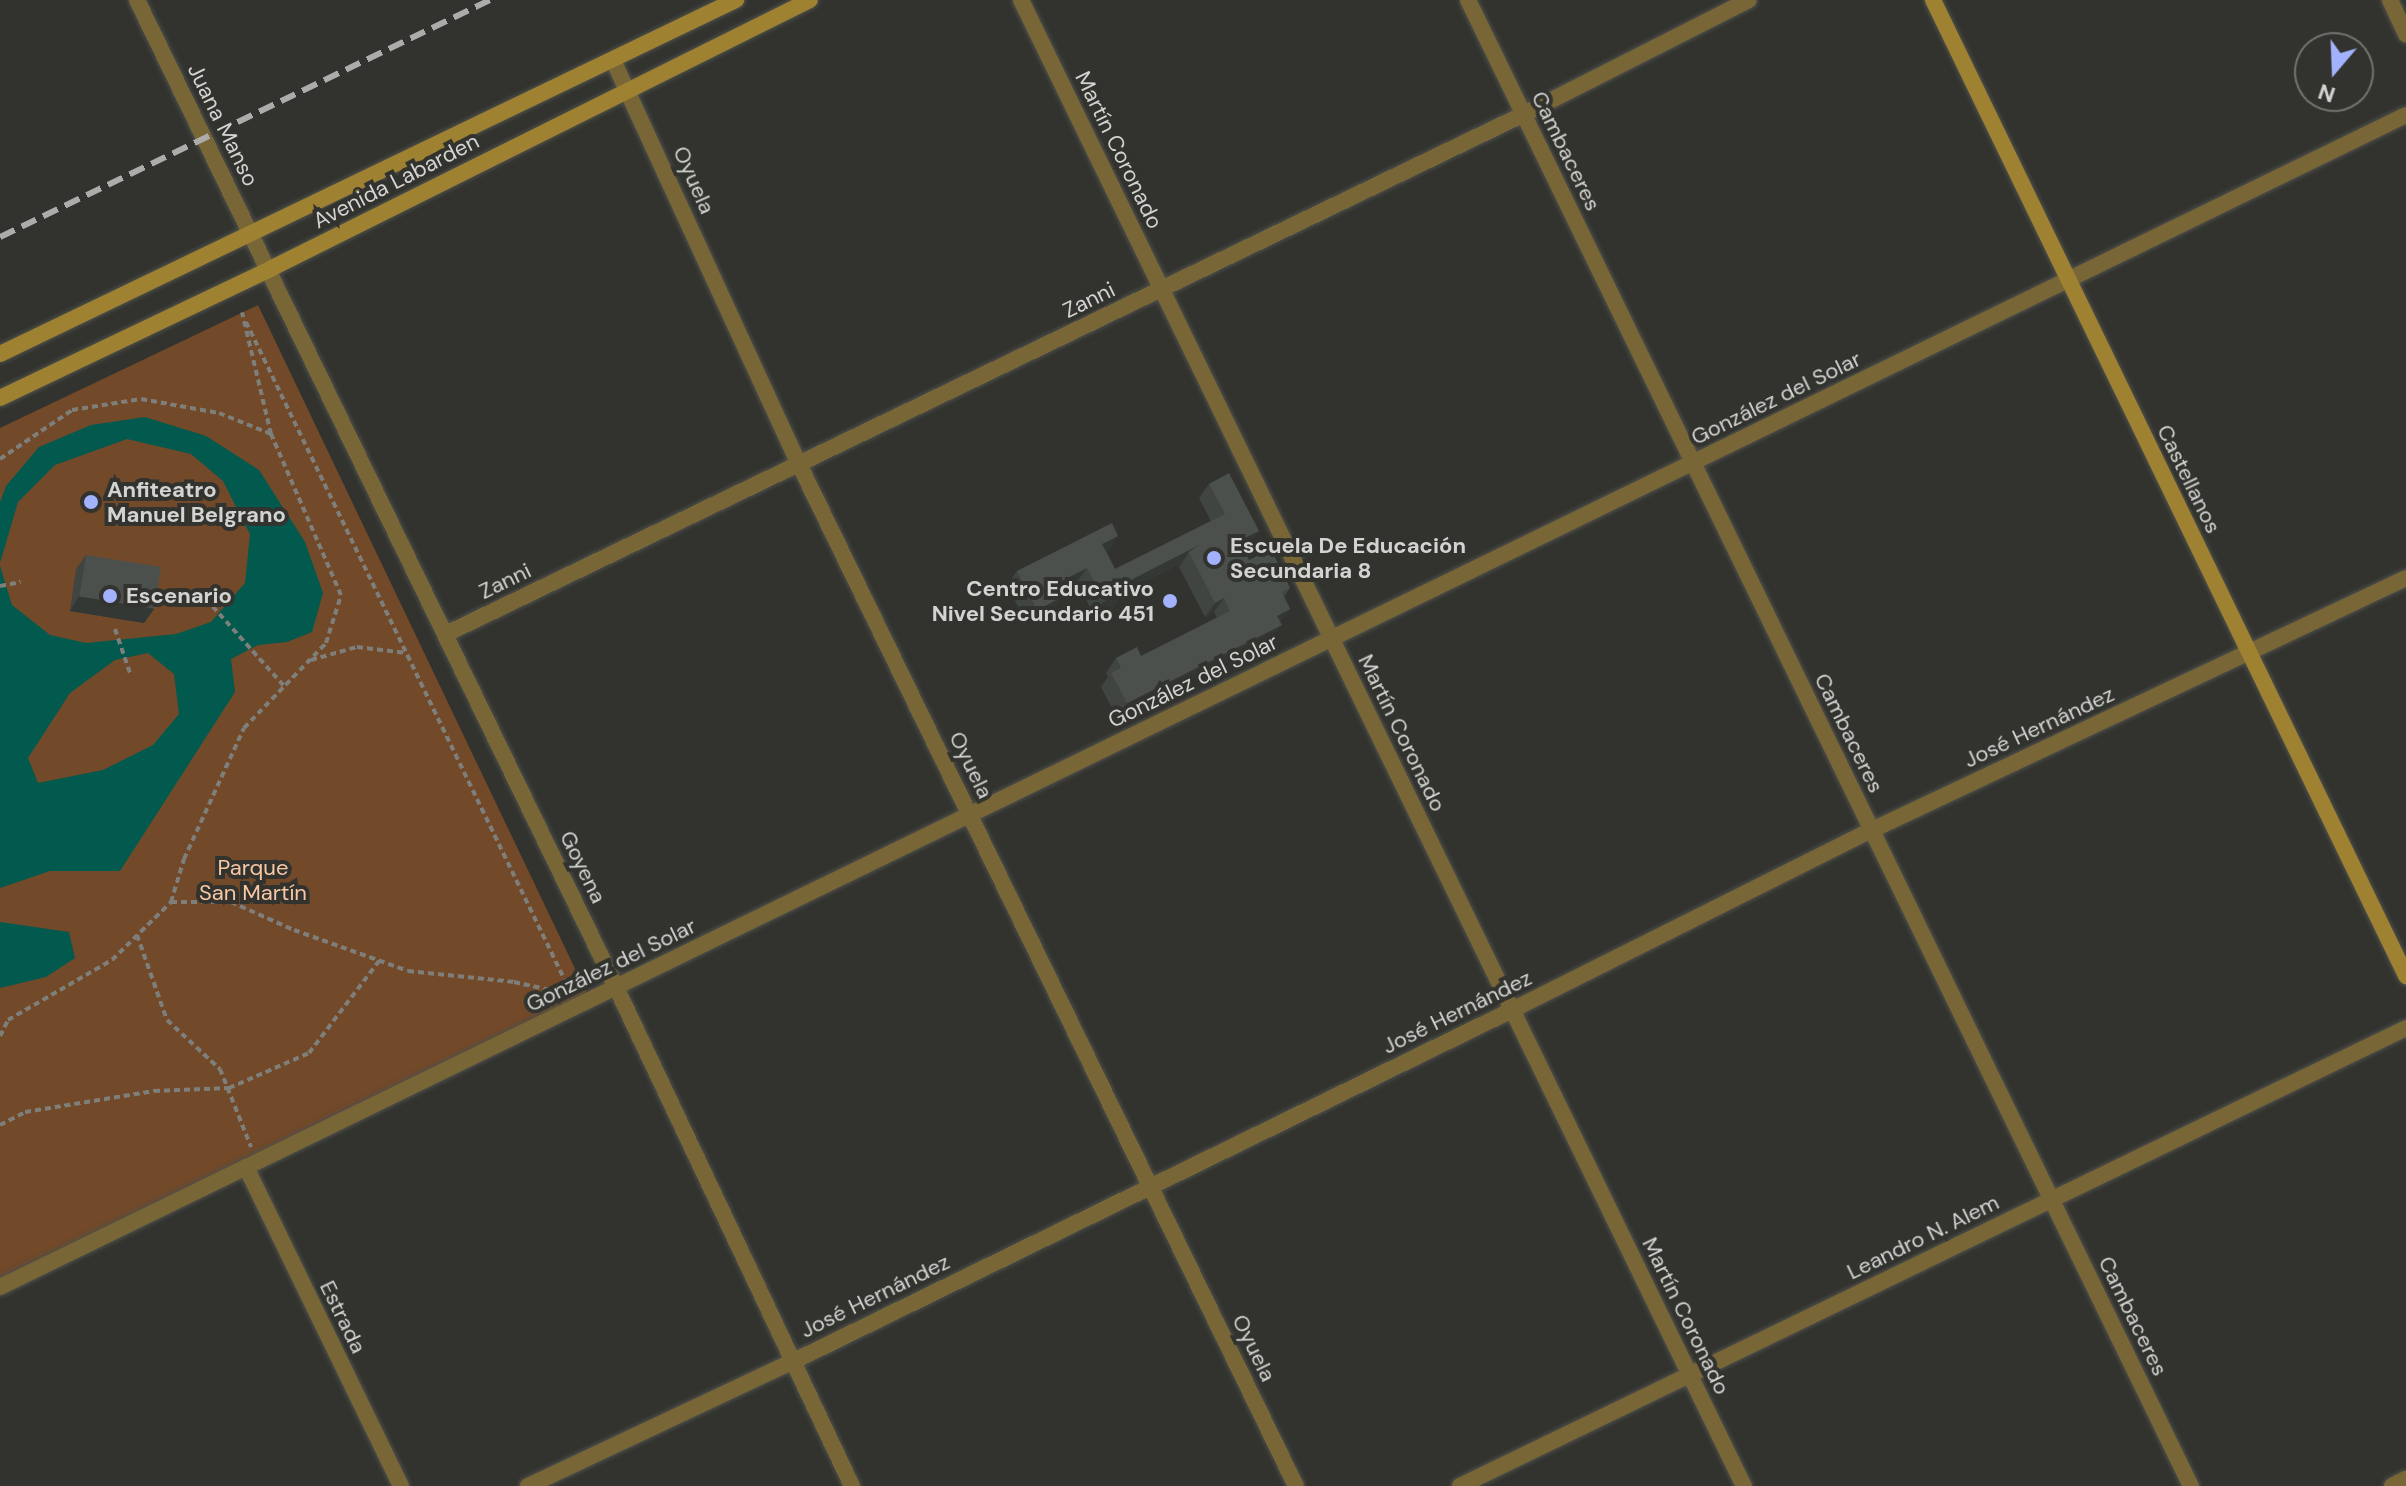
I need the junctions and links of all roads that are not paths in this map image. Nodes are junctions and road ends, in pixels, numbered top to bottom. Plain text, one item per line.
1 (137, 0) edge
2 (736, 0) edge
3 (810, 0) edge
4 (1021, 0) edge
5 (1468, 0) edge
6 (1749, 0) edge
7 (1933, 0) edge
8 (2390, 0) edge
9 (2406, 34) edge
10 (613, 60) junction
11 (629, 90) junction
12 (1524, 114) junction
13 (2406, 115) edge
14 (252, 233) junction
15 (270, 269) junction
16 (2068, 280) junction
17 (1163, 289) junction
18 (0, 354) edge
19 (0, 398) edge
20 (1693, 463) junction
21 (799, 464) junction
22 (2406, 578) edge
23 (446, 634) junction
24 (1332, 639) junction
25 (2249, 652) junction
26 (970, 814) junction
27 (1872, 830) junction
28 (2406, 976) edge
29 (616, 987) junction
30 (1512, 1010) junction
31 (2406, 1028) edge
32 (250, 1163) junction
33 (1150, 1185) junction
34 (2051, 1199) junction
35 (0, 1287) edge
36 (792, 1362) junction
37 (1690, 1374) junction
38 (2406, 1479) edge
39 (401, 1486) edge
40 (528, 1486) edge
41 (852, 1486) edge
42 (1296, 1486) edge
43 (1460, 1486) edge
44 (1744, 1486) edge
45 (2191, 1486) edge
46 (2392, 1486) edge

1 - 14 street, Juana Manso
2 - 10 street, Avenida Labarden
3 - 11 street, Avenida Labarden
4 - 17 street, Martín Coronado
5 - 12 street, Cambaceres
6 - 12 street, Zanni
7 - 16 street, Castellanos
8 - 9 street
10 - 11 street, Oyuela
10 - 14 street, Avenida Labarden
11 - 15 street, Avenida Labarden
11 - 21 street, Oyuela
12 - 17 street, Zanni
12 - 20 street, Cambaceres
13 - 16 street, González del Solar
14 - 15 street, Juana Manso
14 - 18 street, Avenida Labarden
15 - 19 street, Avenida Labarden
15 - 23 street, Goyena
16 - 20 street, González del Solar
16 - 25 street, Castellanos
17 - 21 street, Zanni
17 - 24 street, Martín Coronado
20 - 24 street, González del Solar
20 - 27 street, Cambaceres
21 - 23 street, Zanni
21 - 26 street, Oyuela
22 - 25 street, José Hernández
23 - 29 street, Goyena
24 - 26 street, González del Solar
24 - 30 street, Martín Coronado
25 - 27 street, José Hernández
25 - 28 street, Castellanos
26 - 29 street, González del Solar
26 - 33 street, Oyuela
27 - 30 street, José Hernández
27 - 34 street, Cambaceres
29 - 32 street, González del Solar
29 - 36 street, Goyena
30 - 33 street, José Hernández
30 - 37 street, Martín Coronado
31 - 34 street, Leandro N. Alem
32 - 35 street, González del Solar
32 - 39 street, Estrada
33 - 36 street, José Hernández
33 - 42 street, Oyuela
34 - 37 street, Leandro N. Alem
34 - 45 street, Cambaceres
36 - 40 street, José Hernández
36 - 41 street, Goyena
37 - 43 street, Leandro N. Alem
37 - 44 street, Martín Coronado
38 - 46 street

